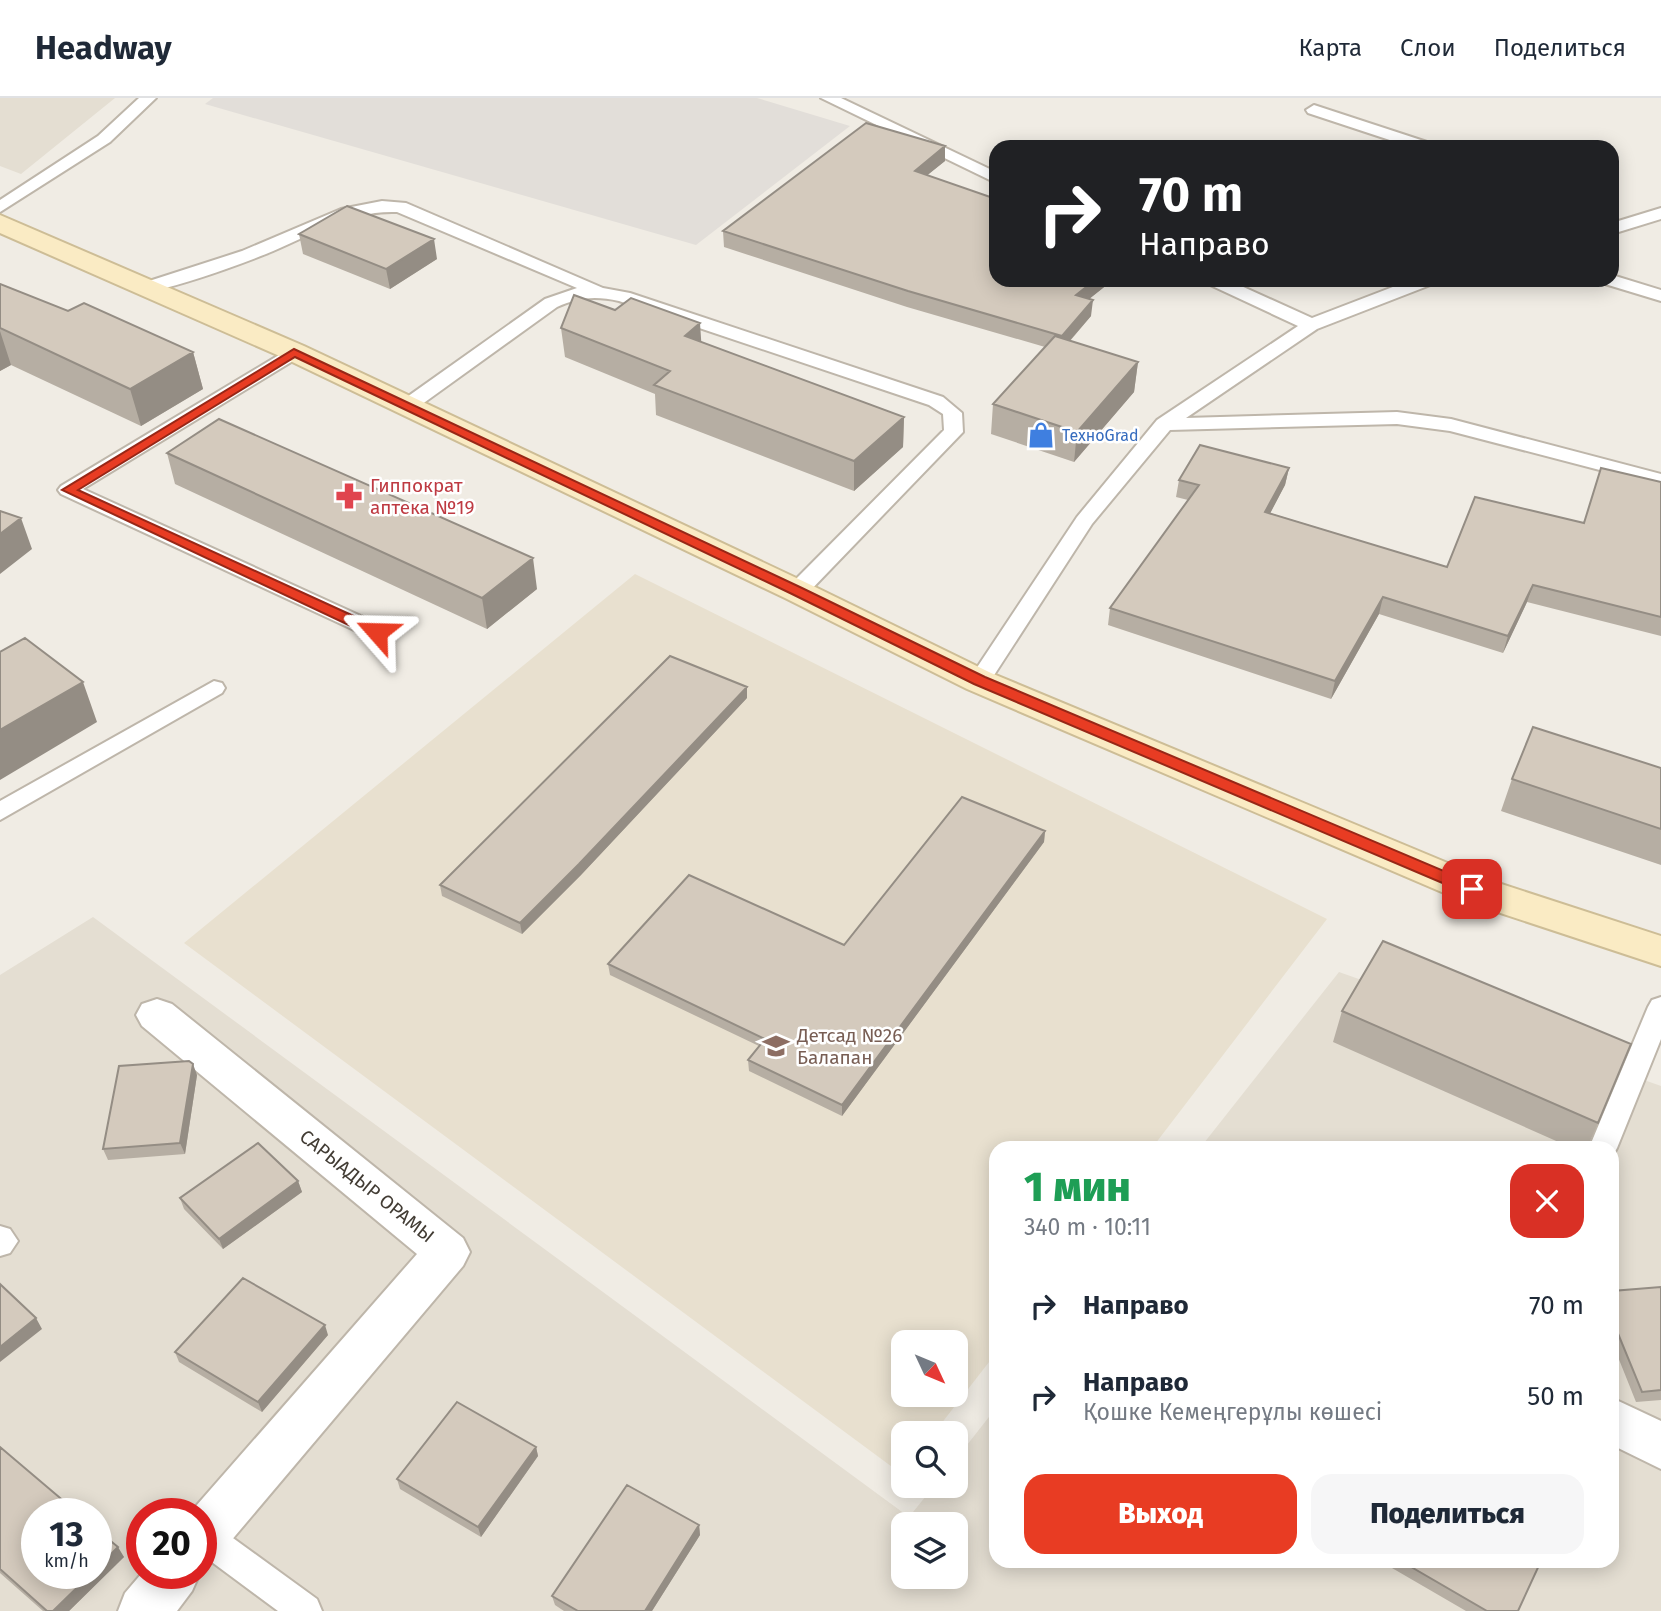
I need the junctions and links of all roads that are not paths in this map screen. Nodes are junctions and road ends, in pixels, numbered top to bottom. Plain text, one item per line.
1 (148, 98) edge
2 (829, 98) edge
3 (1314, 110) dead end
4 (1406, 140) edge
5 (989, 175) edge
6 (0, 207) edge
7 (1619, 210) edge
8 (1661, 213) edge
9 (1653, 221) edge
10 (0, 223) edge
11 (1619, 228) edge
12 (1619, 283) edge
13 (149, 287) junction
14 (1229, 287) edge
15 (1409, 287) edge
16 (598, 290) junction
17 (1661, 296) edge
18 (1311, 325) junction
19 (294, 352) junction
20 (407, 406) junction
21 (1164, 425) junction
22 (1661, 480) edge
23 (797, 591) junction
24 (377, 632) dead end
25 (979, 681) junction
26 (214, 688) dead end
27 (0, 812) edge
28 (1661, 951) edge
29 (1661, 1007) edge
30 (157, 1015) dead end
31 (1606, 1141) edge
32 (0, 1238) edge
33 (0, 1244) edge
34 (1619, 1424) edge
35 (1661, 1446) edge
36 (217, 1521) edge
37 (217, 1562) edge
38 (161, 1589) edge
39 (144, 1611) edge
40 (305, 1611) edge

1 - 6 lane
2 - 5 lane
3 - 4 lane
7 - 9 lane
8 - 9 lane
9 - 11 lane
10 - 13 street
12 - 17 lane
13 - 16 lane
13 - 19 street
14 - 18 lane
15 - 18 lane
16 - 20 lane
16 - 23 lane
18 - 21 lane
19 - 20 street
19 - 24 lane
20 - 23 street
21 - 22 lane
21 - 25 lane
23 - 25 street
25 - 28 street
26 - 27 lane
29 - 31 lane
30 - 36 street, САРЫАДЫР ОРАМЫ
32 - 33 lane
34 - 35 street
37 - 40 lane
38 - 39 street, САРЫАДЫР ОРАМЫ

